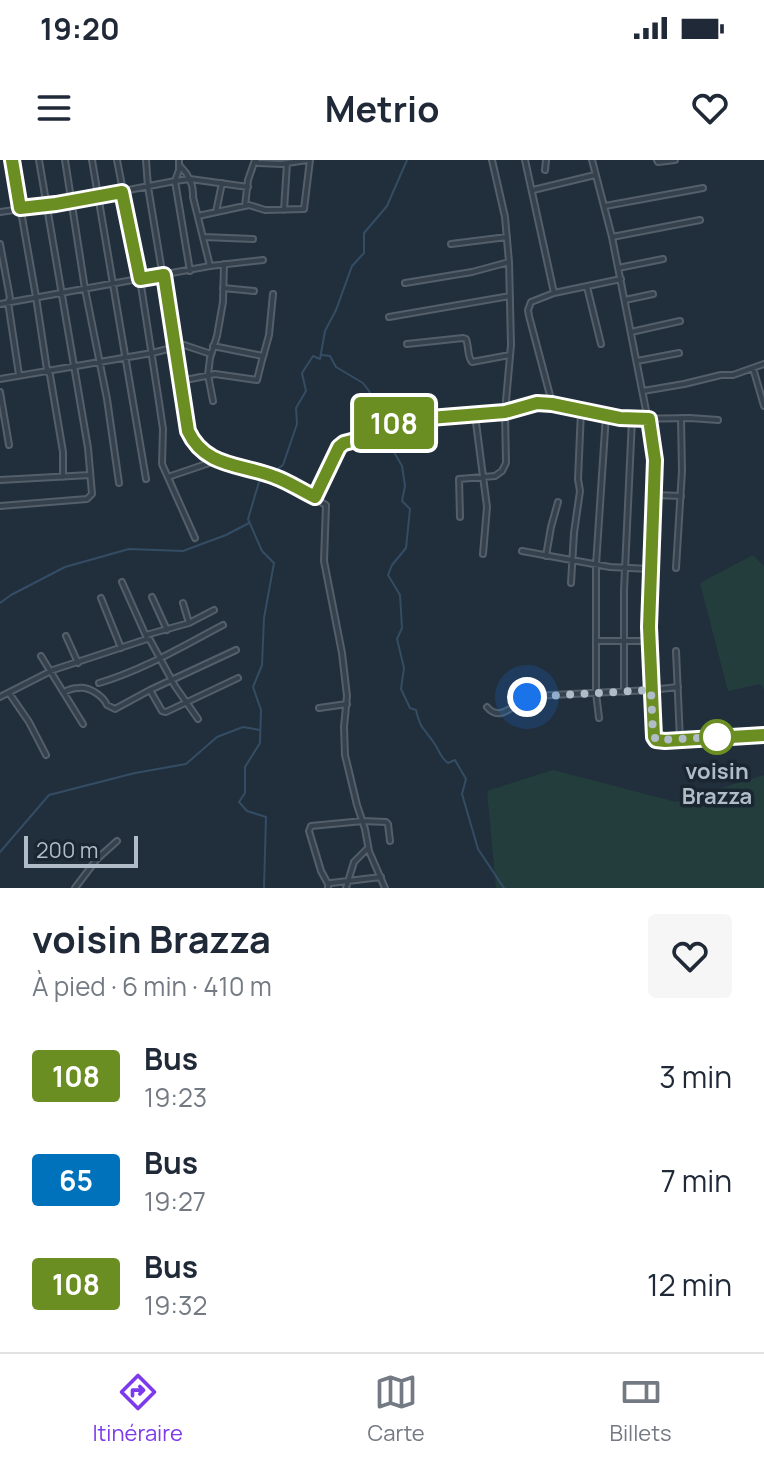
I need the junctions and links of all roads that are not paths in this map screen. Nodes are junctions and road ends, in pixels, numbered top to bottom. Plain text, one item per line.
1 (12, 160) edge
2 (39, 160) edge
3 (65, 160) edge
4 (92, 160) edge
5 (117, 160) edge
6 (146, 160) edge
7 (309, 160) edge
8 (492, 160) edge
9 (525, 160) edge
10 (546, 160) edge
11 (592, 160) edge
12 (657, 160) edge
13 (675, 160) edge
14 (283, 162) edge
15 (180, 163) edge
16 (545, 170) dead end
17 (595, 175) junction
18 (190, 179) junction
19 (175, 181) junction
20 (222, 183) junction
21 (148, 187) junction
22 (248, 187) junction
23 (703, 188) dead end
24 (533, 190) junction
25 (122, 192) junction
26 (99, 196) junction
27 (72, 201) junction
28 (46, 205) junction
29 (245, 206) junction
30 (605, 206) junction
31 (20, 208) junction
32 (284, 210) junction
33 (0, 212) edge
34 (216, 212) junction
35 (198, 216) junction
36 (700, 220) dead end
37 (204, 237) junction
38 (507, 237) junction
39 (612, 237) junction
40 (253, 239) dead end
41 (0, 244) edge
42 (451, 244) dead end
43 (663, 259) dead end
44 (263, 260) dead end
45 (509, 262) junction
46 (224, 264) junction
47 (210, 266) junction
48 (618, 268) junction
49 (190, 271) junction
50 (164, 275) junction
51 (140, 279) junction
52 (621, 279) junction
53 (405, 283) dead end
54 (112, 284) junction
55 (587, 287) junction
56 (223, 288) junction
57 (85, 289) junction
58 (254, 291) dead end
59 (62, 293) junction
60 (554, 293) junction
61 (273, 294) dead end
62 (653, 294) dead end
63 (510, 296) junction
64 (36, 297) junction
65 (625, 300) junction
66 (8, 302) junction
67 (0, 304) edge
68 (389, 317) dead end
69 (680, 321) dead end
70 (631, 332) junction
71 (407, 344) dead end
72 (601, 344) dead end
73 (213, 346) junction
74 (176, 347) junction
75 (152, 353) junction
76 (679, 353) dead end
77 (211, 354) junction
78 (510, 355) junction
79 (263, 357) junction
80 (125, 358) junction
81 (637, 361) junction
82 (100, 362) junction
83 (764, 364) edge
84 (74, 366) junction
85 (753, 368) junction
86 (47, 370) junction
87 (19, 375) junction
88 (208, 375) junction
89 (0, 379) edge
90 (181, 381) junction
91 (643, 391) junction
92 (0, 392) edge
93 (213, 401) dead end
94 (552, 404) junction
95 (764, 406) edge
96 (581, 411) junction
97 (505, 412) junction
98 (475, 415) junction
99 (606, 415) junction
100 (681, 418) junction
101 (632, 419) junction
102 (649, 419) junction
103 (718, 420) dead end
104 (9, 445) dead end
105 (216, 460) junction
106 (90, 475) junction
107 (63, 477) junction
108 (168, 477) junction
109 (484, 478) junction
110 (146, 479) dead end
111 (0, 480) edge
112 (119, 483) dead end
113 (654, 495) junction
114 (681, 496) junction
115 (315, 497) junction
116 (558, 502) dead end
117 (0, 506) edge
118 (460, 517) dead end
119 (195, 538) dead end
120 (522, 551) dead end
121 (483, 554) dead end
122 (546, 556) junction
123 (572, 560) junction
124 (596, 565) junction
125 (624, 568) junction
126 (676, 568) dead end
127 (650, 569) junction
128 (122, 582) dead end
129 (571, 583) dead end
130 (152, 597) dead end
131 (101, 598) dead end
132 (183, 603) dead end
133 (214, 610) dead end
134 (189, 623) junction
135 (223, 625) dead end
136 (167, 630) junction
137 (66, 636) dead end
138 (146, 637) junction
139 (597, 641) junction
140 (624, 641) junction
141 (649, 641) junction
142 (121, 648) junction
143 (236, 650) dead end
144 (676, 651) dead end
145 (41, 656) dead end
146 (159, 658) junction
147 (78, 663) junction
148 (50, 671) junction
149 (238, 678) dead end
150 (172, 680) junction
151 (99, 683) dead end
152 (678, 687) junction
153 (150, 690) junction
154 (651, 690) junction
155 (64, 692) junction
156 (624, 692) junction
157 (9, 693) junction
158 (596, 693) junction
159 (0, 694) edge
160 (187, 703) junction
161 (347, 704) junction
162 (487, 707) dead end
163 (319, 708) dead end
164 (599, 718) dead end
165 (198, 719) dead end
166 (83, 724) dead end
167 (764, 735) edge
168 (680, 740) junction
169 (46, 755) dead end
170 (363, 821) junction
171 (117, 841) dead end
172 (390, 841) dead end
173 (368, 848) junction
174 (381, 877) junction
175 (348, 881) junction
176 (328, 886) edge
177 (75, 888) edge
178 (346, 888) edge
179 (385, 888) edge

1 - 31 street
2 - 28 street
3 - 27 street
4 - 26 street
5 - 25 street
6 - 21 street
7 - 14 street
7 - 32 street
8 - 38 street
9 - 24 street
10 - 16 street
11 - 17 street
12 - 13 street
14 - 22 street
14 - 32 street
15 - 18 street
15 - 19 street
17 - 24 street
17 - 30 street
18 - 19 street
18 - 20 street
18 - 35 street
19 - 21 street
19 - 49 street
20 - 22 street
20 - 34 street
21 - 25 street
21 - 50 street
22 - 29 street
23 - 30 street
24 - 60 street
25 - 26 street
25 - 51 street
26 - 27 street
26 - 54 street
27 - 28 street
27 - 57 street
28 - 31 street
28 - 59 street
29 - 32 street
29 - 34 street
30 - 39 street
31 - 33 street
31 - 64 street
34 - 35 street
35 - 37 street
36 - 39 street
37 - 40 street
37 - 47 street
38 - 42 street
38 - 45 street
39 - 48 street
41 - 66 street
43 - 48 street
44 - 46 street
45 - 53 street
45 - 63 street
46 - 47 street
46 - 56 street
47 - 49 street
48 - 52 street
49 - 50 street
50 - 51 street
50 - 74 street
51 - 54 street
51 - 75 street
52 - 55 street
52 - 65 street
54 - 57 street
54 - 80 street
55 - 60 street
55 - 72 street
56 - 58 street
56 - 73 street
57 - 59 street
57 - 82 street
59 - 64 street
59 - 84 street
60 - 94 street
61 - 79 street
62 - 65 street
63 - 68 street
63 - 78 street
64 - 66 street
64 - 86 street
65 - 70 street
66 - 67 street
66 - 87 street
69 - 70 street
70 - 81 street
71 - 78 street
73 - 77 street
73 - 79 street
74 - 75 street
74 - 77 street
74 - 90 street
75 - 80 street
75 - 108 street
76 - 81 street
77 - 88 street
78 - 97 street
79 - 88 street
80 - 82 street
80 - 110 street
81 - 91 street
82 - 84 street
82 - 112 street
83 - 85 street
84 - 86 street
84 - 106 street
85 - 91 street
85 - 95 street
86 - 87 street
86 - 107 street
87 - 89 street
88 - 90 street
88 - 93 street
90 - 105 street
91 - 102 street
92 - 104 street
94 - 96 street
94 - 97 street
96 - 99 street
96 - 123 street
97 - 98 street
97 - 109 street
98 - 109 street
98 - 115 street
99 - 101 street
99 - 124 street
100 - 102 street
100 - 103 street
100 - 114 street
101 - 102 street
101 - 125 street
102 - 113 street
105 - 108 street
105 - 115 street
106 - 107 street
106 - 117 street
107 - 111 street
108 - 119 street
109 - 118 street
109 - 121 street
113 - 114 street
113 - 127 street
114 - 126 street
115 - 161 street
116 - 122 street
120 - 122 street
122 - 123 street
123 - 124 street
123 - 129 street
124 - 125 street
124 - 139 street
125 - 127 street
125 - 140 street
127 - 141 street
128 - 138 street
130 - 136 street
131 - 142 street
132 - 134 street
133 - 134 street
134 - 136 street
135 - 146 street
136 - 138 street
137 - 147 street
138 - 142 street
138 - 146 street
139 - 140 street
139 - 158 street
140 - 141 street
140 - 156 street
141 - 154 street
142 - 147 street
143 - 150 street
144 - 152 street
145 - 148 street
146 - 150 street
146 - 151 street
147 - 148 street
148 - 155 street
148 - 157 street
149 - 160 street
150 - 153 street
150 - 160 street
152 - 154 street
152 - 168 street
153 - 155 street
153 - 160 street
154 - 156 street
154 - 168 street
155 - 166 street
156 - 158 street
157 - 159 street
157 - 169 street
158 - 162 street
158 - 164 street
160 - 165 street
161 - 163 street
161 - 170 street
167 - 168 street
170 - 172 street
170 - 173 street
170 - 176 street
171 - 177 street
173 - 174 street
173 - 175 street
174 - 175 street
174 - 179 street
175 - 176 street
175 - 178 street

